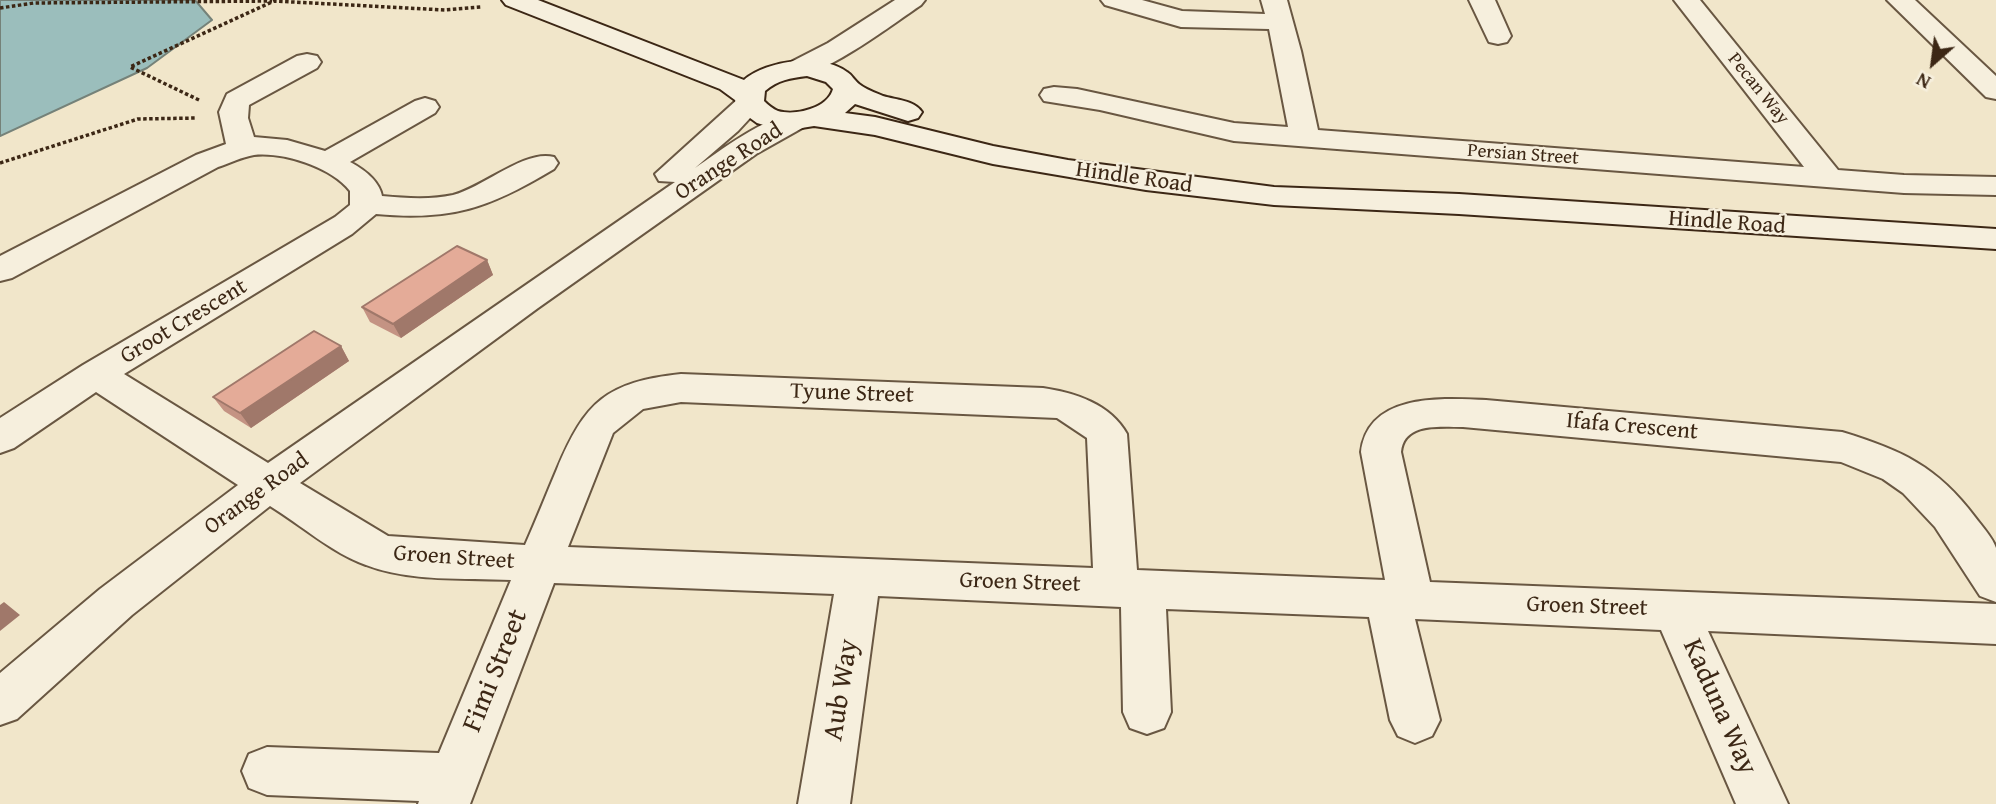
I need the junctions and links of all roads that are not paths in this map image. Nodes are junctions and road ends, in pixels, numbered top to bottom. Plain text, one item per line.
1 (515, 0) edge
2 (554, 0) edge
3 (912, 0) edge
4 (937, 0) edge
5 (1114, 0) edge
6 (1482, 0) edge
7 (1686, 0) edge
8 (1900, 0) edge
9 (1277, 11) edge
10 (1497, 36) dead end
11 (307, 62) dead end
12 (792, 70) junction
13 (846, 85) junction
14 (1996, 91) edge
15 (1054, 95) dead end
16 (749, 100) junction
17 (425, 107) dead end
18 (805, 119) junction
19 (1305, 137) junction
20 (243, 148) junction
21 (327, 162) junction
22 (543, 163) dead end
23 (1829, 178) junction
24 (1996, 186) edge
25 (367, 204) junction
26 (1458, 204) junction
27 (1996, 239) edge
28 (0, 270) edge
29 (526, 300) junction
30 (96, 374) junction
31 (0, 438) edge
32 (269, 484) junction
33 (539, 564) junction
34 (859, 577) junction
35 (1996, 583) edge
36 (1129, 587) junction
37 (1399, 599) junction
38 (1676, 611) junction
39 (1996, 624) edge
40 (0, 704) edge
41 (1147, 712) dead end
42 (1415, 720) dead end
43 (267, 771) dead end
44 (449, 791) edge
45 (824, 804) edge
46 (1762, 804) edge

1 - 16 street
2 - 12 street
3 - 12 street, Orange Road
4 - 13 street, Orange Road
5 - 9 street
6 - 10 street
7 - 23 street, Pecan Way
8 - 14 street
9 - 19 street
11 - 20 street
12 - 13 street, Hindle Road
12 - 16 street, Orange Road
13 - 18 street, Orange Road
13 - 26 street, Hindle Road
15 - 19 street, Persian Street
16 - 18 street, Hindle Road
16 - 29 street, Orange Road
17 - 21 street
18 - 26 street, Hindle Road
18 - 29 street, Orange Road
19 - 23 street, Persian Street
20 - 21 street
20 - 28 street
21 - 25 street
22 - 25 street
23 - 24 street, Persian Street
25 - 30 street, Groot Crescent
26 - 27 street, Hindle Road
29 - 32 street, Orange Road
30 - 31 street, Groot Crescent
30 - 32 street, Groen Street
32 - 33 street, Groen Street
32 - 40 street, Orange Road
33 - 34 street, Groen Street
33 - 36 street, Tyune Street
33 - 44 street, Fimi Street
34 - 36 street, Groen Street
34 - 45 street, Aub Way
35 - 37 street, Ifafa Crescent
36 - 37 street, Groen Street
36 - 41 street, Tyune Street
37 - 38 street, Groen Street
37 - 42 street, Ifafa Crescent
38 - 39 street, Groen Street
38 - 46 street, Kaduna Way
43 - 44 street, Fimi Street

